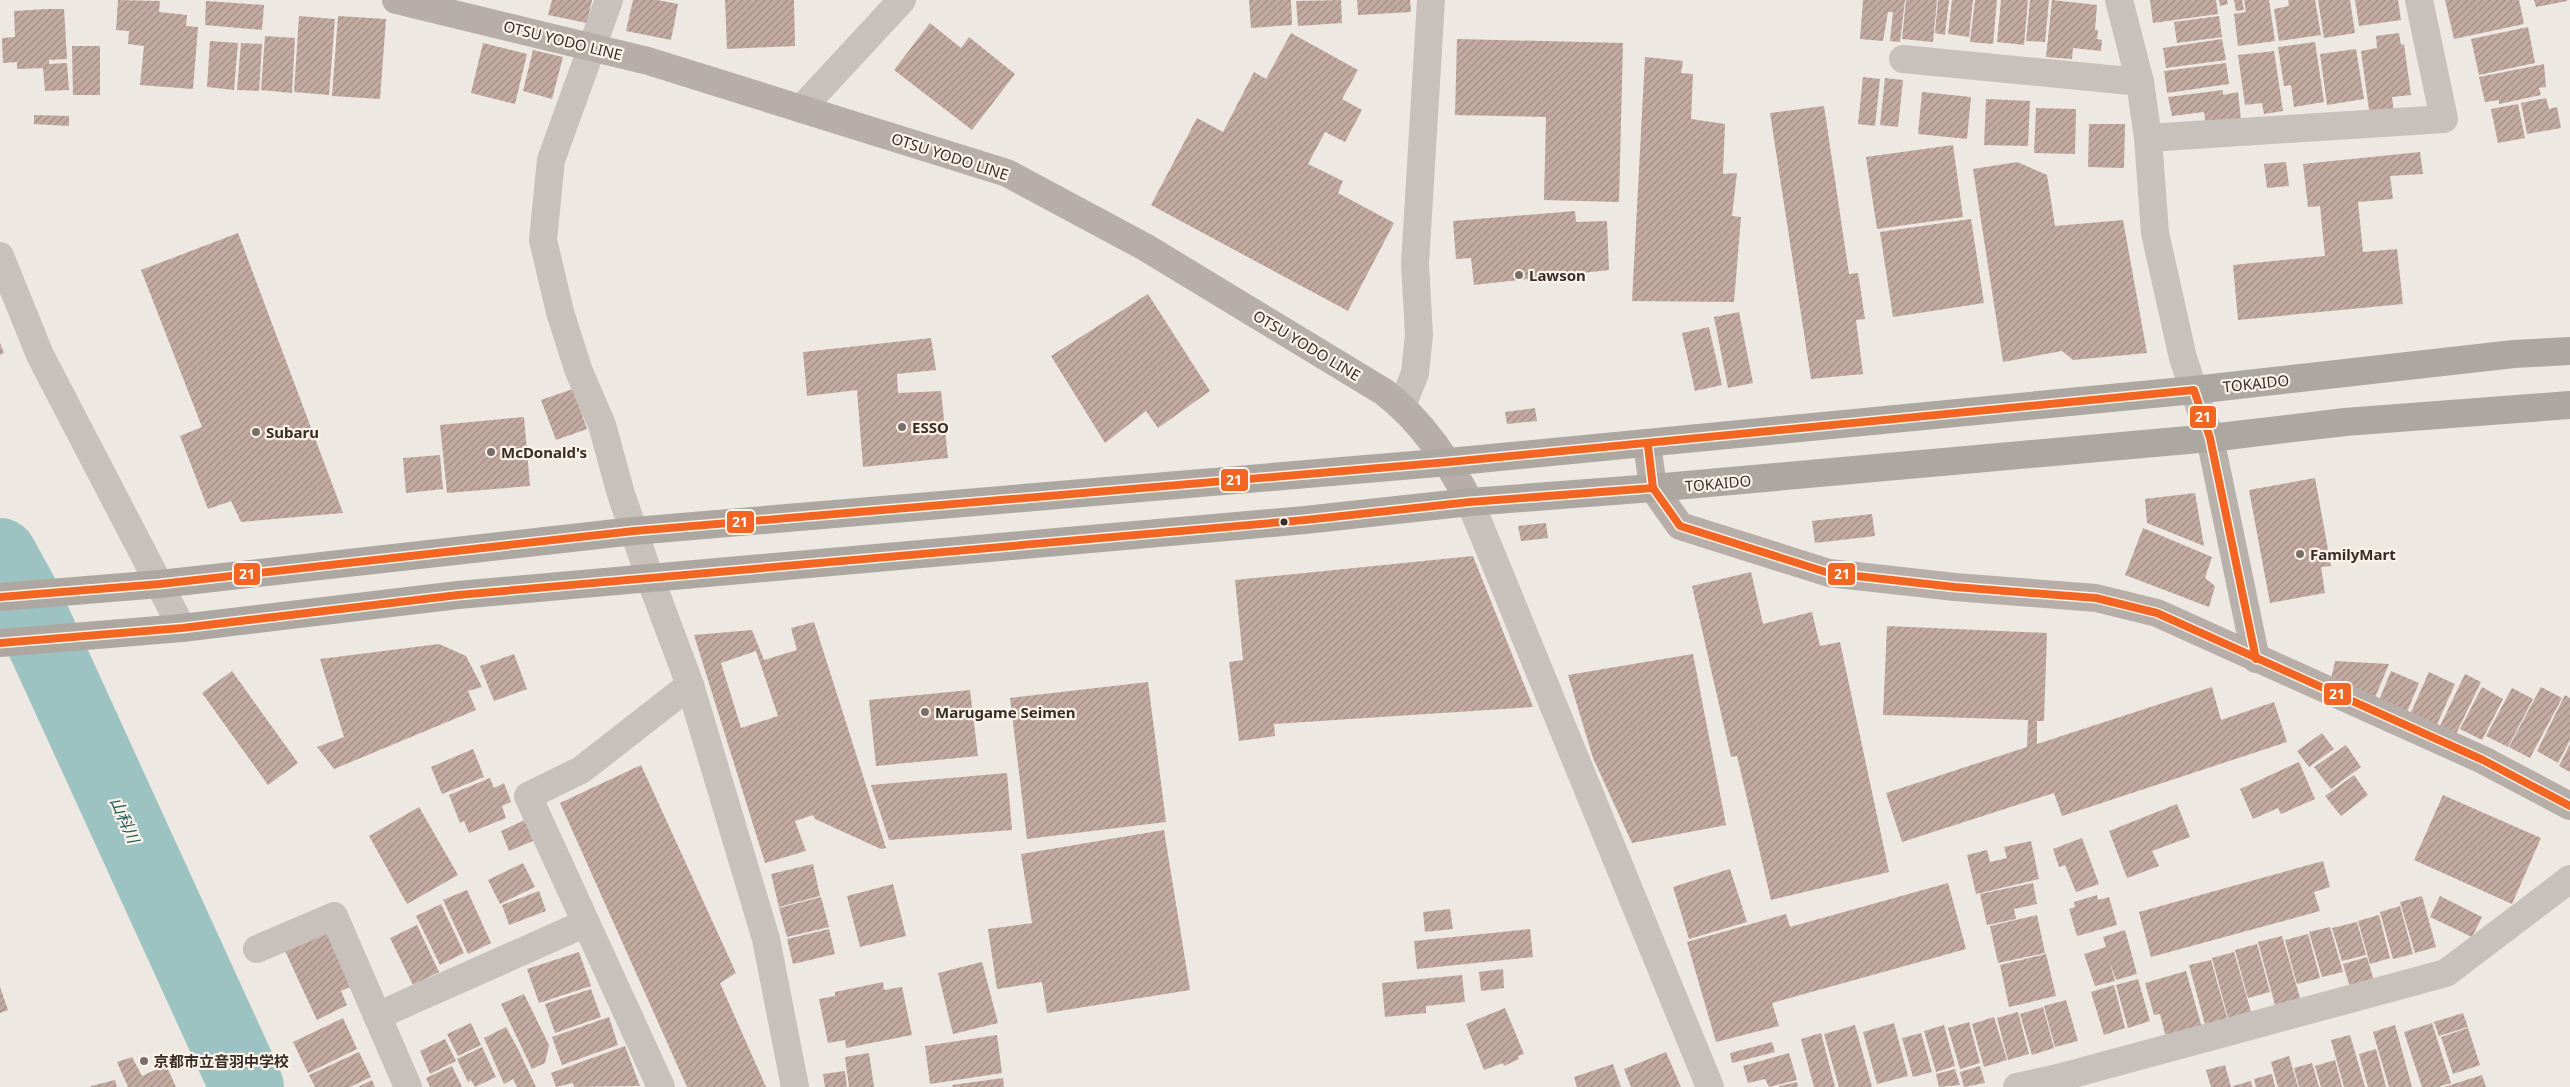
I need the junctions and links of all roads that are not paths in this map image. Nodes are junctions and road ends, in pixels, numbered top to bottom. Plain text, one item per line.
1 (396, 0) edge
2 (609, 0) edge
3 (902, 0) edge
4 (1431, 0) edge
5 (2119, 0) edge
6 (2419, 0) edge
7 (590, 47) junction
8 (1903, 59) dead end
9 (2140, 82) junction
10 (800, 109) junction
11 (2148, 138) junction
12 (0, 256) edge
13 (2570, 342) edge
14 (2570, 351) edge
15 (2514, 354) junction
16 (2194, 390) junction
17 (1402, 406) junction
18 (2570, 406) edge
19 (2210, 438) junction
20 (1647, 443) junction
21 (1449, 462) junction
22 (1653, 488) junction
23 (1470, 502) junction
24 (634, 531) junction
25 (650, 578) junction
26 (160, 584) junction
27 (0, 597) edge
28 (182, 628) junction
29 (0, 644) edge
30 (2256, 659) junction
31 (690, 685) junction
32 (2570, 806) edge
33 (2570, 879) edge
34 (586, 923) junction
35 (257, 949) dead end
36 (378, 1016) junction
37 (408, 1087) edge
38 (661, 1087) edge
39 (795, 1087) edge
40 (1710, 1087) edge
41 (2017, 1087) edge

1 - 7 main road, OTSU YODO LINE
2 - 7 street
3 - 10 street
4 - 17 street
5 - 9 street
6 - 11 street
7 - 10 main road, OTSU YODO LINE
7 - 24 street
8 - 9 street
9 - 11 street
10 - 17 main road, OTSU YODO LINE
11 - 16 street
12 - 26 street
13 - 15 street
14 - 15 highway, TOKAIDO
15 - 16 highway, TOKAIDO
16 - 19 street
16 - 20 highway, TOKAIDO
17 - 21 main road, OTSU YODO LINE
18 - 19 highway, TOKAIDO
19 - 22 highway, TOKAIDO
19 - 30 street
20 - 21 highway, TOKAIDO
20 - 22 main road
21 - 23 main road, OTSU YODO LINE
21 - 24 highway, TOKAIDO
22 - 23 highway, TOKAIDO
22 - 30 main road
23 - 25 highway, TOKAIDO
23 - 40 street
24 - 25 street
24 - 26 highway, TOKAIDO
25 - 28 highway, TOKAIDO
25 - 31 street
26 - 27 highway, TOKAIDO
26 - 28 street
28 - 29 highway, TOKAIDO
30 - 32 main road
31 - 34 street
31 - 39 street
33 - 41 street
34 - 36 street
34 - 38 street
35 - 36 street
36 - 37 street

